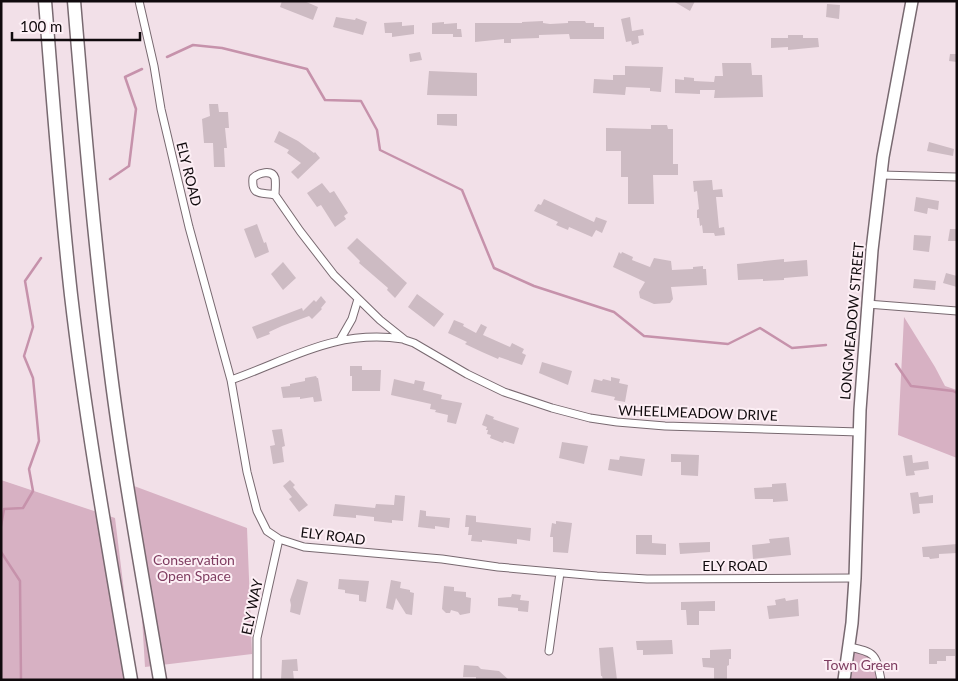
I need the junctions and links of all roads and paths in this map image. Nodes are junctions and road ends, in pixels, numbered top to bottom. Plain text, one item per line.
1 (45, 1) edge
2 (74, 1) edge
3 (139, 1) edge
4 (912, 1) edge
5 (881, 175) junction
6 (957, 177) edge
7 (275, 195) dead end
8 (358, 299) junction
9 (867, 304) junction
10 (957, 311) edge
11 (340, 340) junction
12 (405, 340) junction
13 (231, 380) junction
14 (859, 432) junction
15 (279, 539) junction
16 (560, 573) junction
17 (855, 578) junction
18 (849, 647) junction
19 (549, 651) dead end
20 (131, 680) edge
21 (160, 680) edge
22 (257, 680) edge
23 (844, 680) edge
24 (882, 680) edge

1 - 20 highway
2 - 21 highway
3 - 13 street, ELY ROAD
4 - 5 main road, LONGMEADOW STREET
5 - 6 street
5 - 9 main road, LONGMEADOW STREET
7 - 8 street, WHEELMEADOW DRIVE
8 - 11 street
8 - 12 street, WHEELMEADOW DRIVE
9 - 10 street
9 - 14 main road, LONGMEADOW STREET
11 - 12 street
11 - 13 street
12 - 14 street, WHEELMEADOW DRIVE
13 - 15 street, ELY ROAD
14 - 17 main road, LONGMEADOW STREET
15 - 16 street, ELY ROAD
15 - 22 street, ELY WAY
16 - 17 street, ELY ROAD
16 - 19 street
17 - 18 main road, LONGMEADOW STREET
18 - 23 main road, LONGMEADOW STREET
18 - 24 street

